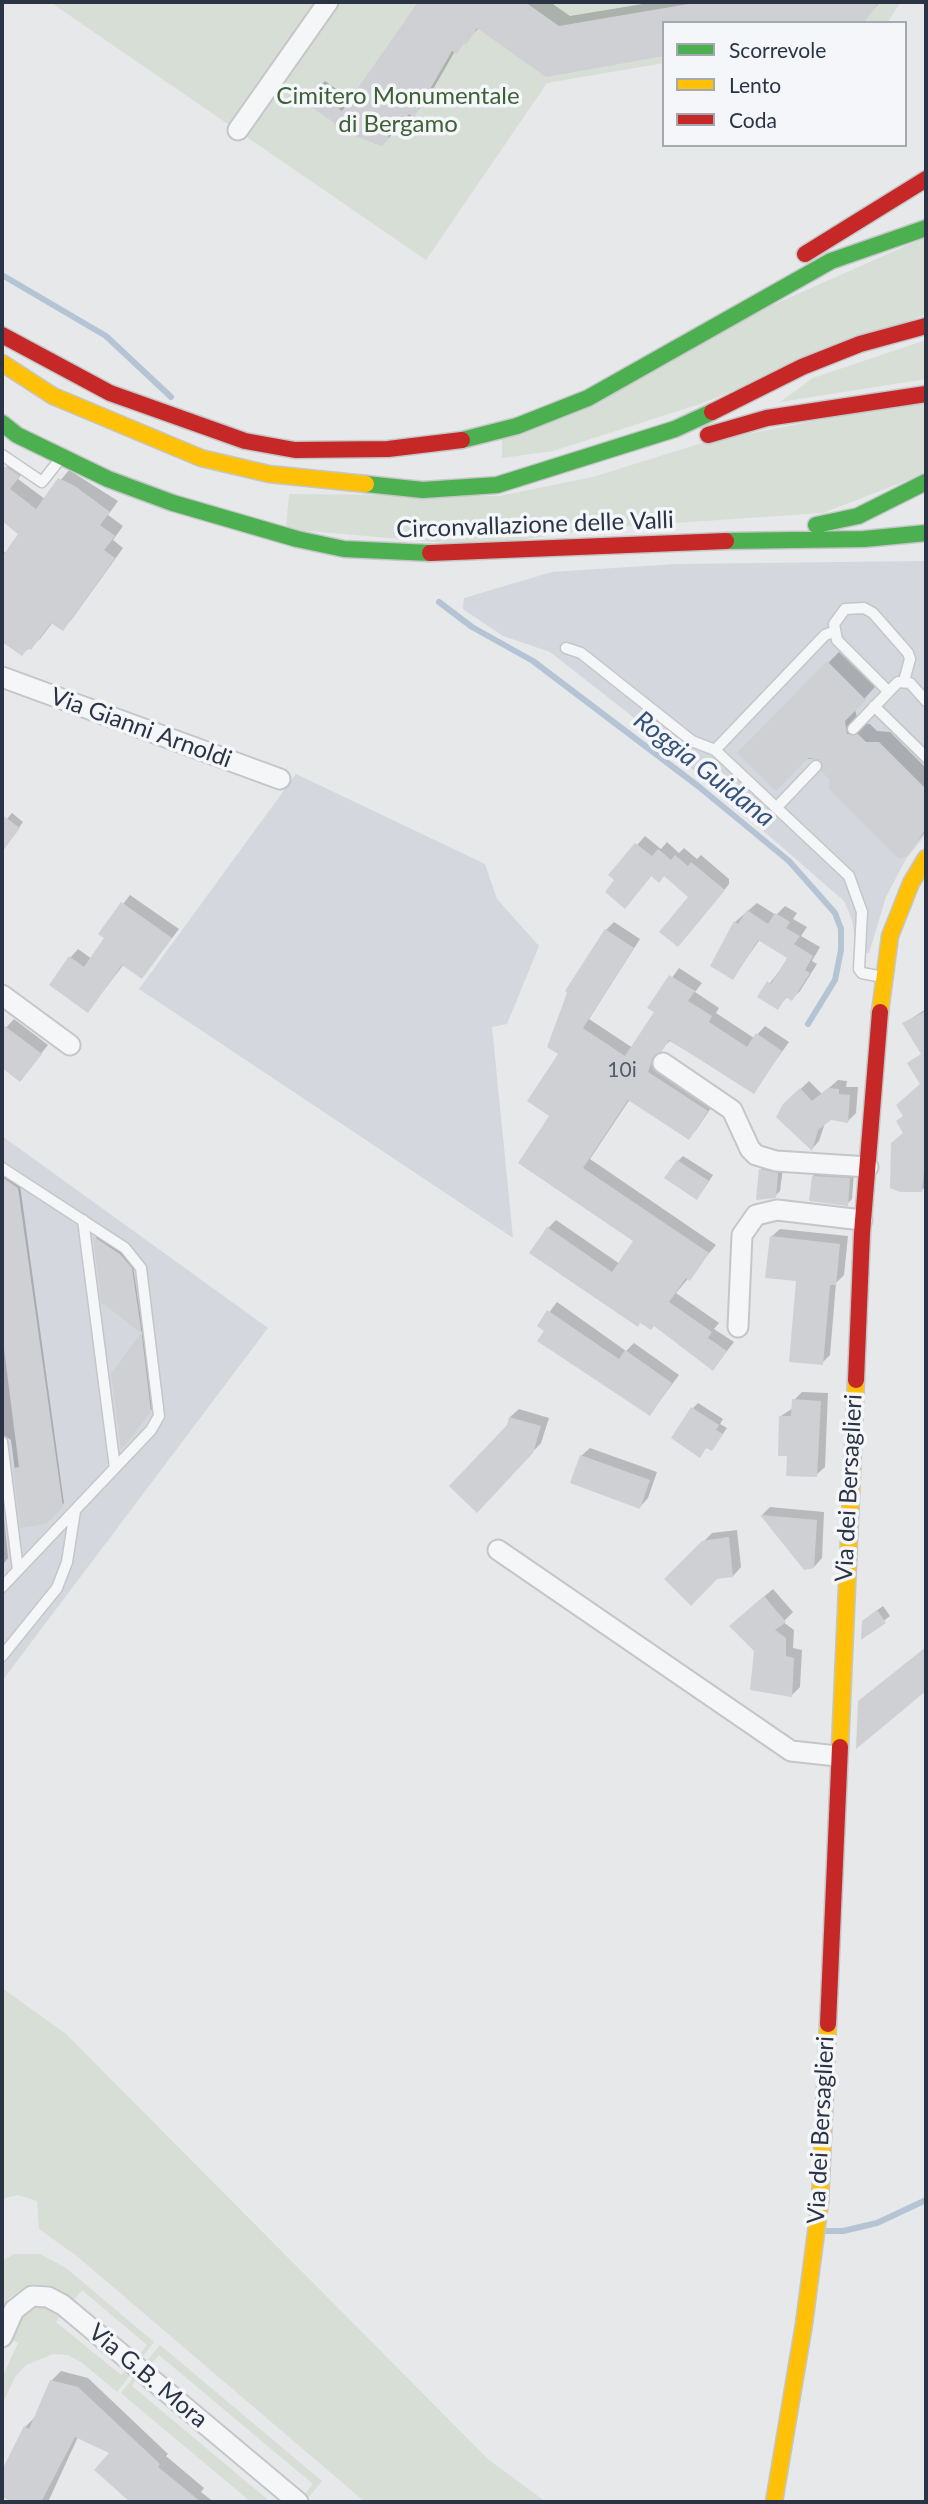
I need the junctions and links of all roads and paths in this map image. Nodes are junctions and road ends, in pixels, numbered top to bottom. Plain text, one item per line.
1 (328, 2) edge
2 (238, 130) dead end
3 (926, 179) edge
4 (926, 228) edge
5 (790, 262) dead end
6 (733, 297) dead end
7 (926, 326) edge
8 (2, 335) edge
9 (2, 363) edge
10 (926, 394) edge
11 (2, 423) edge
12 (200, 424) junction
13 (2, 455) edge
14 (62, 456) junction
15 (926, 482) edge
16 (497, 485) junction
17 (926, 533) edge
18 (864, 539) junction
19 (754, 540) junction
20 (926, 541) edge
21 (833, 632) junction
22 (566, 648) dead end
23 (2, 677) edge
24 (904, 681) junction
25 (888, 691) junction
26 (926, 701) edge
27 (874, 706) junction
28 (853, 729) dead end
29 (715, 750) junction
30 (924, 751) edge
31 (817, 766) dead end
32 (279, 779) dead end
33 (776, 807) junction
34 (926, 858) edge
35 (883, 978) junction
36 (2, 995) edge
37 (70, 1045) dead end
38 (663, 1063) dead end
39 (868, 1167) junction
40 (2, 1168) edge
41 (83, 1220) junction
42 (862, 1220) junction
43 (738, 1326) dead end
44 (2, 1442) edge
45 (115, 1468) junction
46 (75, 1510) junction
47 (498, 1550) dead end
48 (18, 1570) junction
49 (2, 1587) edge
50 (2, 1656) edge
51 (837, 1756) junction
52 (2, 2337) edge
53 (298, 2502) edge
54 (774, 2502) edge

1 - 2 street
3 - 5 main road
4 - 12 main road
6 - 12 main road
7 - 16 main road, Circonvallazione delle Valli
8 - 12 main road
9 - 16 main road, Circonvallazione delle Valli
10 - 16 main road
11 - 14 main road, Circonvallazione delle Valli
13 - 14 lane
14 - 19 main road, Circonvallazione delle Valli
15 - 19 main road
17 - 18 main road, Circonvallazione delle Valli
18 - 19 main road, Circonvallazione delle Valli
18 - 20 main road
21 - 24 lane
21 - 25 lane
21 - 29 lane
22 - 29 lane
23 - 32 street, Via Gianni Arnoldi
24 - 25 lane
24 - 26 lane
25 - 27 lane
27 - 28 lane
27 - 30 lane
29 - 33 lane
31 - 33 lane
33 - 35 lane
34 - 35 main road, Via dei Bersaglieri
35 - 39 main road, Via dei Bersaglieri
36 - 37 street
38 - 39 street
39 - 42 main road, Via dei Bersaglieri
40 - 41 lane
41 - 45 lane
41 - 45 lane
42 - 43 street
42 - 51 main road, Via dei Bersaglieri
44 - 48 lane
45 - 46 lane
46 - 48 lane
46 - 50 lane
47 - 51 street
48 - 49 lane
51 - 54 main road, Via dei Bersaglieri
52 - 53 street, Via G.B. Mora

